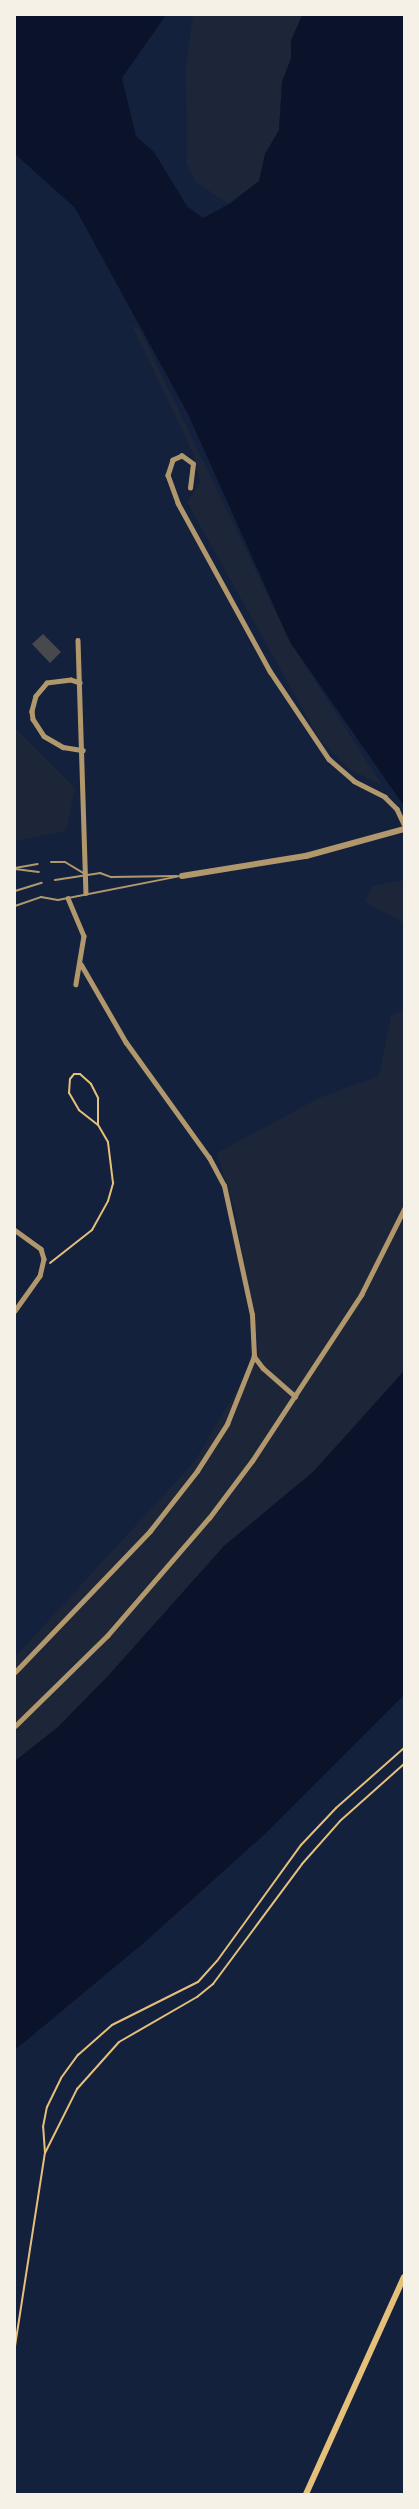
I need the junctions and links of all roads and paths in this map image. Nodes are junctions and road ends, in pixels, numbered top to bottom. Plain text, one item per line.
1 (190, 488) dead end
2 (78, 640) dead end
3 (80, 684) junction
4 (83, 750) junction
5 (404, 824) edge
6 (404, 829) edge
7 (51, 862) dead end
8 (38, 864) dead end
9 (15, 869) edge
10 (39, 872) dead end
11 (85, 874) junction
12 (182, 876) junction
13 (55, 880) dead end
14 (42, 883) dead end
15 (15, 891) edge
16 (86, 893) junction
17 (68, 898) junction
18 (15, 906) edge
19 (81, 965) junction
20 (76, 984) dead end
21 (98, 1125) junction
22 (404, 1209) edge
23 (15, 1230) edge
24 (43, 1268) junction
25 (15, 1311) edge
26 (254, 1356) junction
27 (294, 1396) junction
28 (15, 1672) edge
29 (15, 1726) edge
30 (404, 1748) edge
31 (404, 1764) edge
32 (45, 2153) junction
33 (404, 2277) edge
34 (401, 2292) edge
35 (15, 2346) edge
36 (306, 2494) edge

1 - 5 street
2 - 3 street
3 - 4 street
3 - 4 street
4 - 11 street
6 - 12 street
7 - 11 lane
8 - 9 lane
9 - 10 lane
11 - 12 lane
11 - 13 lane
11 - 16 street
12 - 16 lane
14 - 15 lane
16 - 17 lane
17 - 18 lane
17 - 19 street
19 - 20 street
19 - 26 street
21 - 21 path
21 - 24 path
22 - 27 street
23 - 24 street
24 - 25 street
26 - 27 street
26 - 28 street
27 - 29 street
30 - 32 path
31 - 32 path
32 - 35 path
33 - 34 main road
34 - 36 main road

